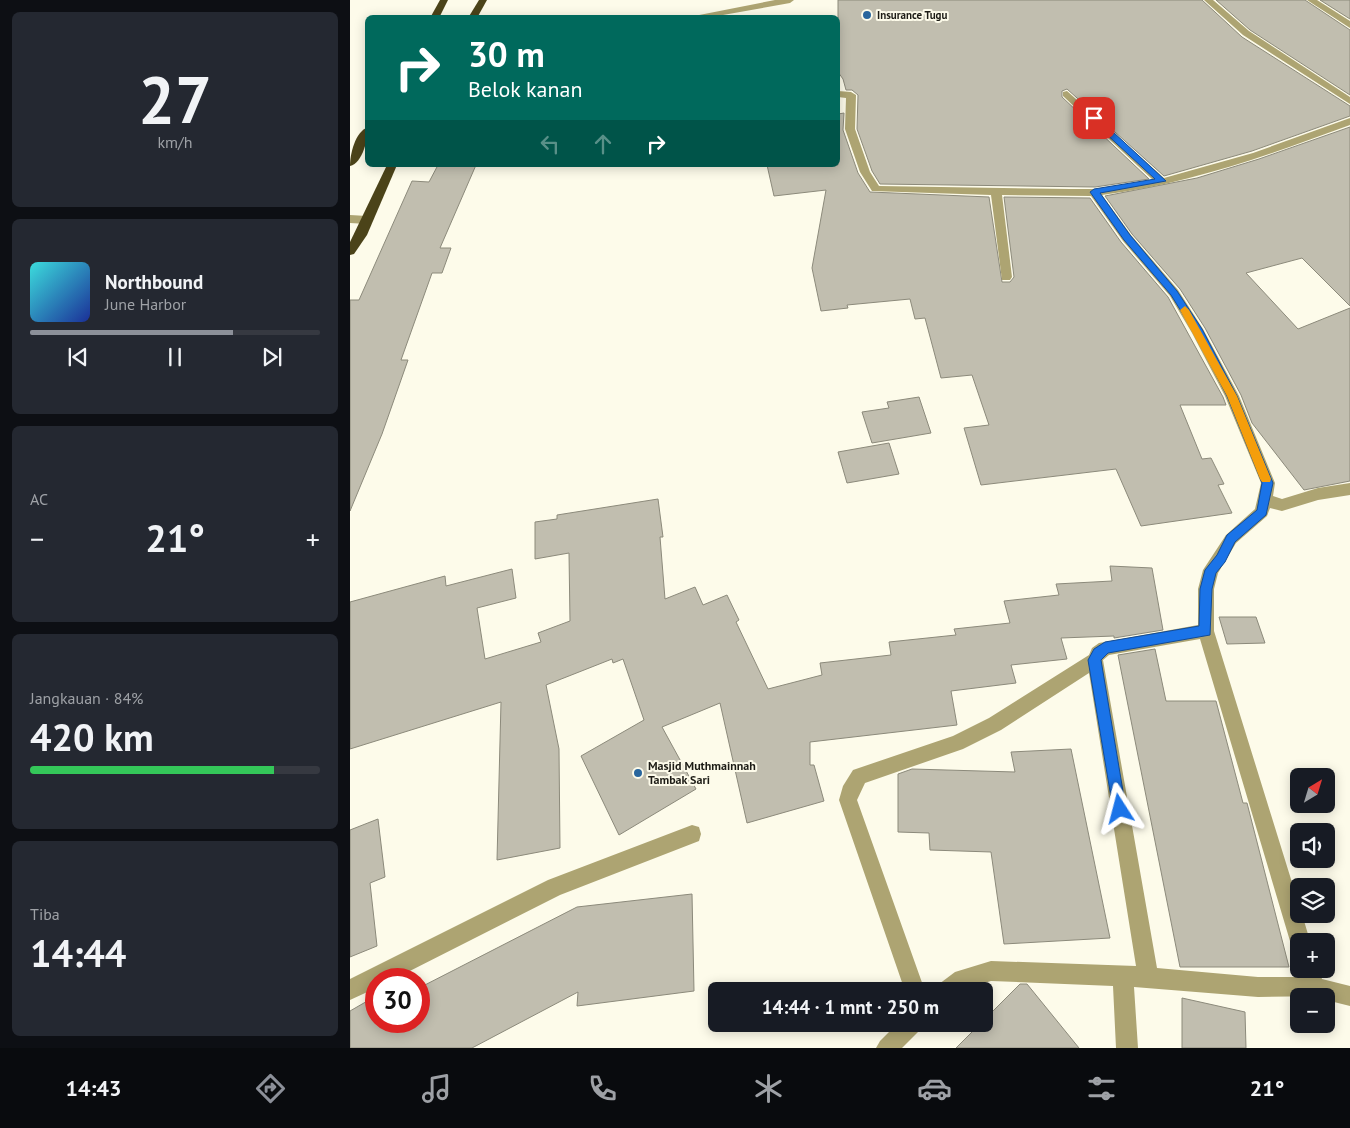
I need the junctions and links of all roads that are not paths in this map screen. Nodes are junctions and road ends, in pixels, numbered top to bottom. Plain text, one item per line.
1 (444, 0) edge
2 (482, 0) edge
3 (790, 0) edge
4 (1208, 0) edge
5 (1312, 0) edge
6 (436, 15) edge
7 (474, 15) edge
8 (705, 15) edge
9 (1350, 26) edge
10 (840, 94) edge
11 (1067, 94) dead end
12 (1350, 101) edge
13 (1350, 121) edge
14 (365, 136) edge
15 (350, 163) edge
16 (391, 167) edge
17 (1162, 181) junction
18 (996, 192) junction
19 (1094, 192) junction
20 (350, 219) edge
21 (367, 220) junction
22 (350, 251) edge
23 (1006, 277) dead end
24 (1350, 489) edge
25 (1264, 500) junction
26 (1206, 631) junction
27 (1095, 660) junction
28 (692, 834) dead end
29 (1298, 933) edge
30 (1123, 976) junction
31 (1148, 977) junction
32 (1312, 978) edge
33 (912, 982) edge
34 (958, 982) edge
35 (350, 990) edge
36 (1350, 996) edge
37 (904, 1032) edge
38 (887, 1048) edge
39 (1127, 1048) edge

1 - 6 highway
2 - 7 highway
3 - 8 street
4 - 12 street
5 - 9 street
10 - 18 street
11 - 17 street
13 - 17 street
14 - 15 highway
16 - 21 highway
17 - 19 street
18 - 19 street
18 - 23 street
19 - 25 street
20 - 21 street
21 - 22 highway
24 - 25 street
25 - 26 street
26 - 27 street
26 - 29 street
27 - 31 street
27 - 33 street
28 - 35 street
30 - 31 street
30 - 34 street
30 - 39 street
31 - 32 street
32 - 36 street
37 - 38 street

